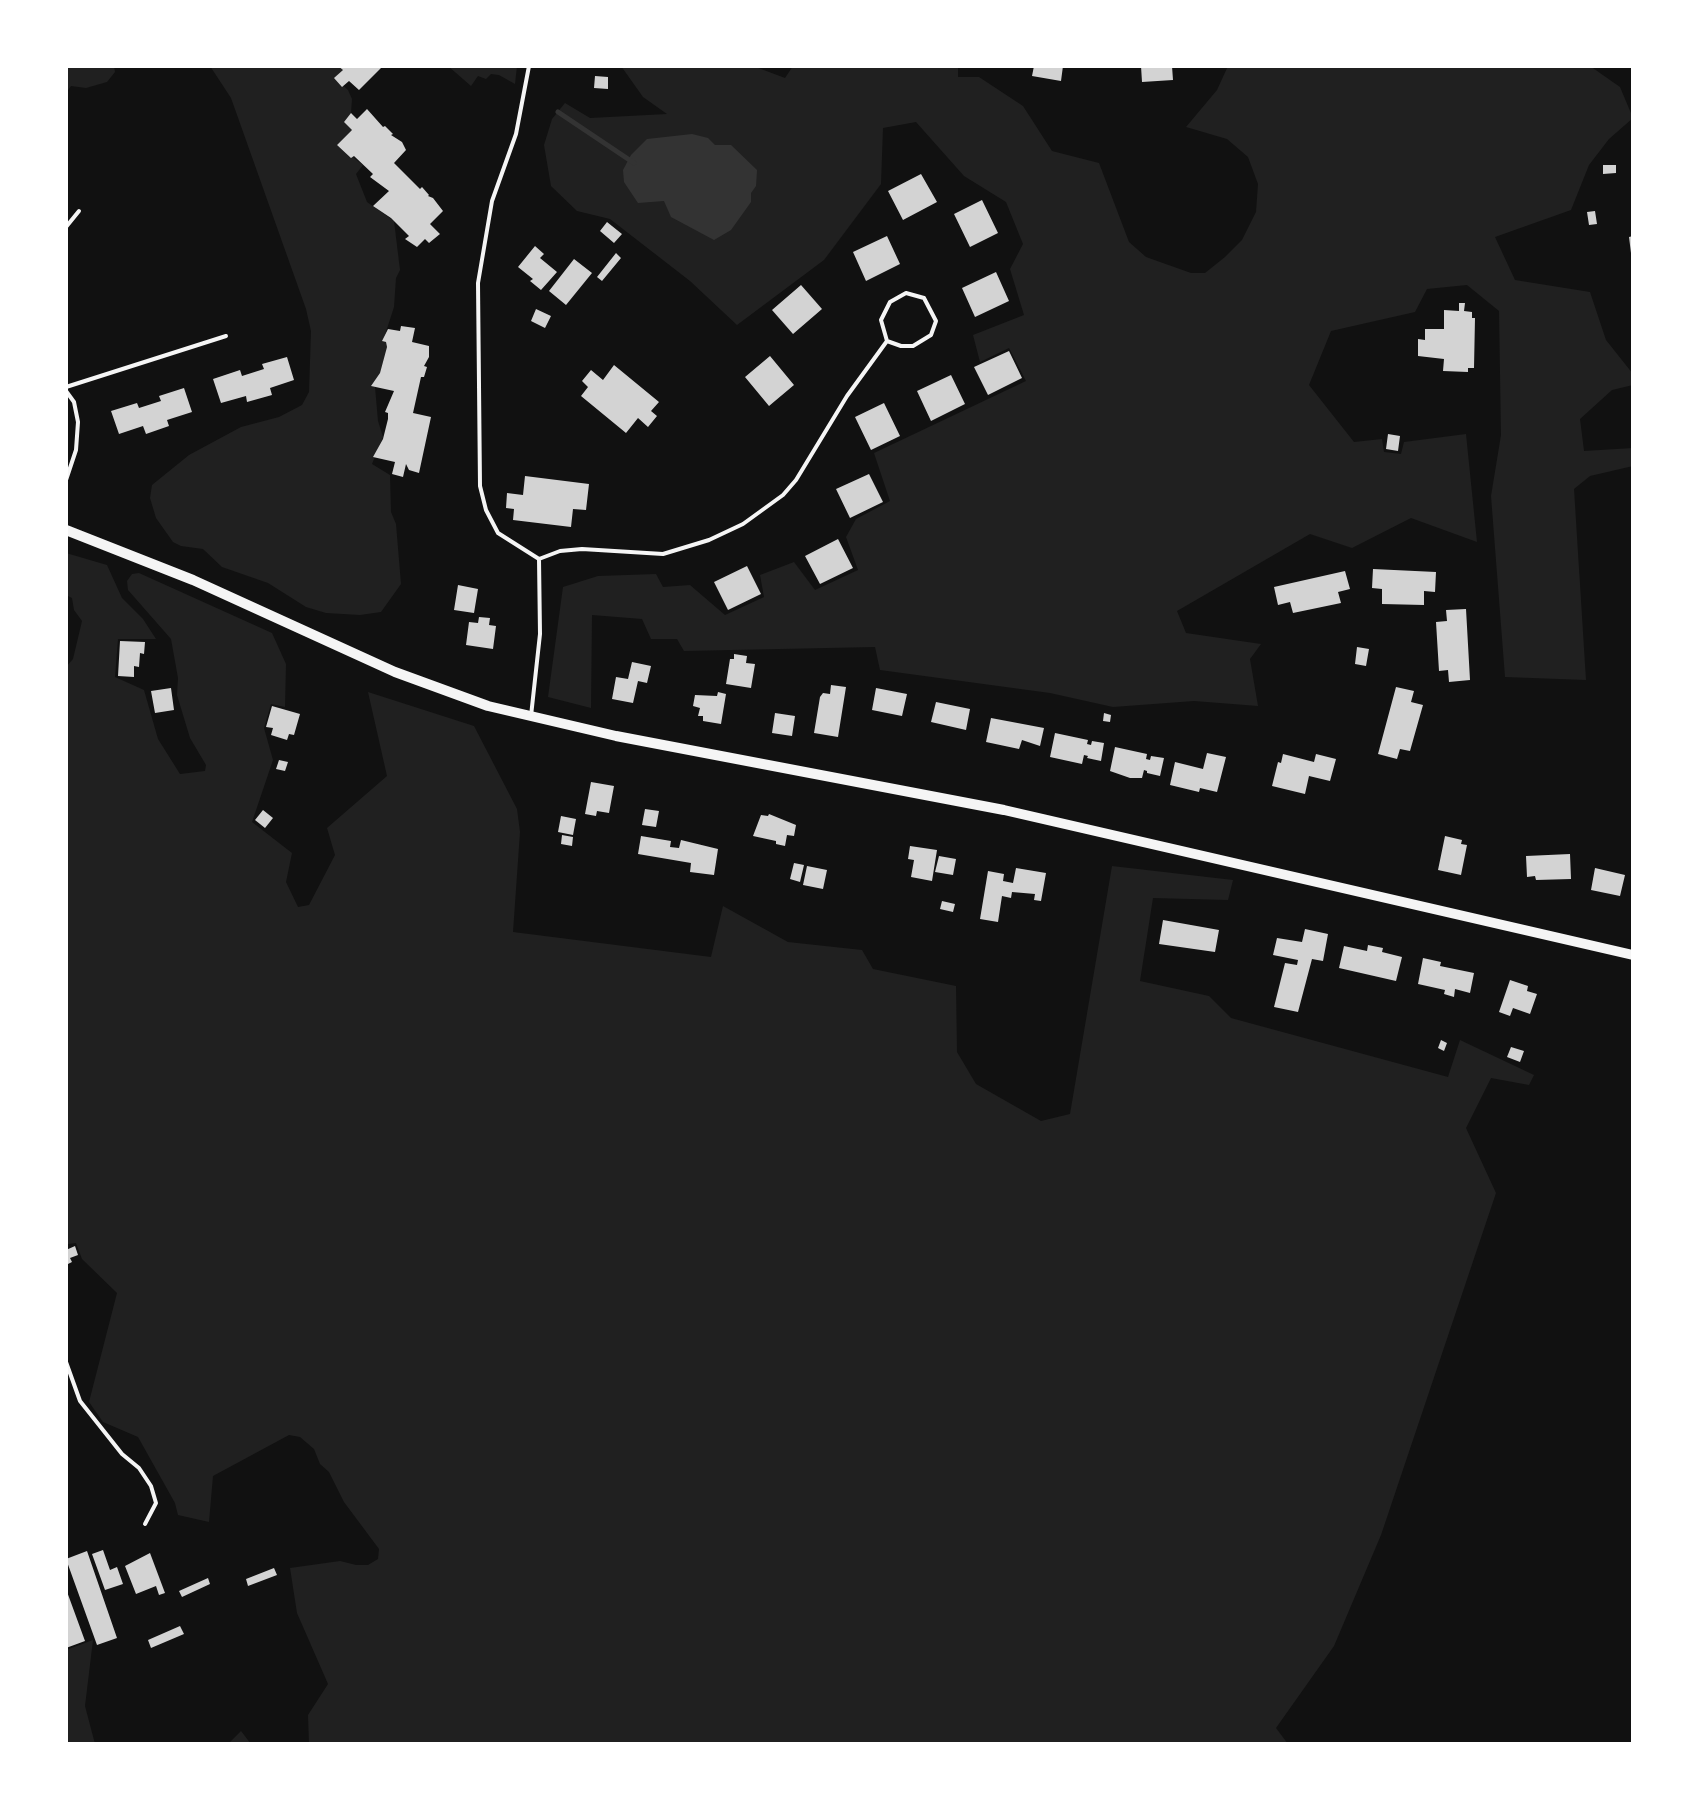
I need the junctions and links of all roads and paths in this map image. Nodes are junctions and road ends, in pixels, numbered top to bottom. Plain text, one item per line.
1 (529, 66) edge
2 (79, 211) dead end
3 (66, 227) edge
4 (226, 336) dead end
5 (887, 340) junction
6 (66, 389) edge
7 (66, 480) edge
8 (66, 531) edge
9 (539, 558) junction
10 (531, 717) junction
11 (1633, 955) edge
12 (66, 1362) edge
13 (145, 1524) dead end

1 - 9 lane
2 - 3 lane
4 - 6 lane
5 - 5 lane
5 - 9 lane
6 - 7 lane
8 - 10 main road
9 - 10 lane
10 - 11 main road
12 - 13 lane

